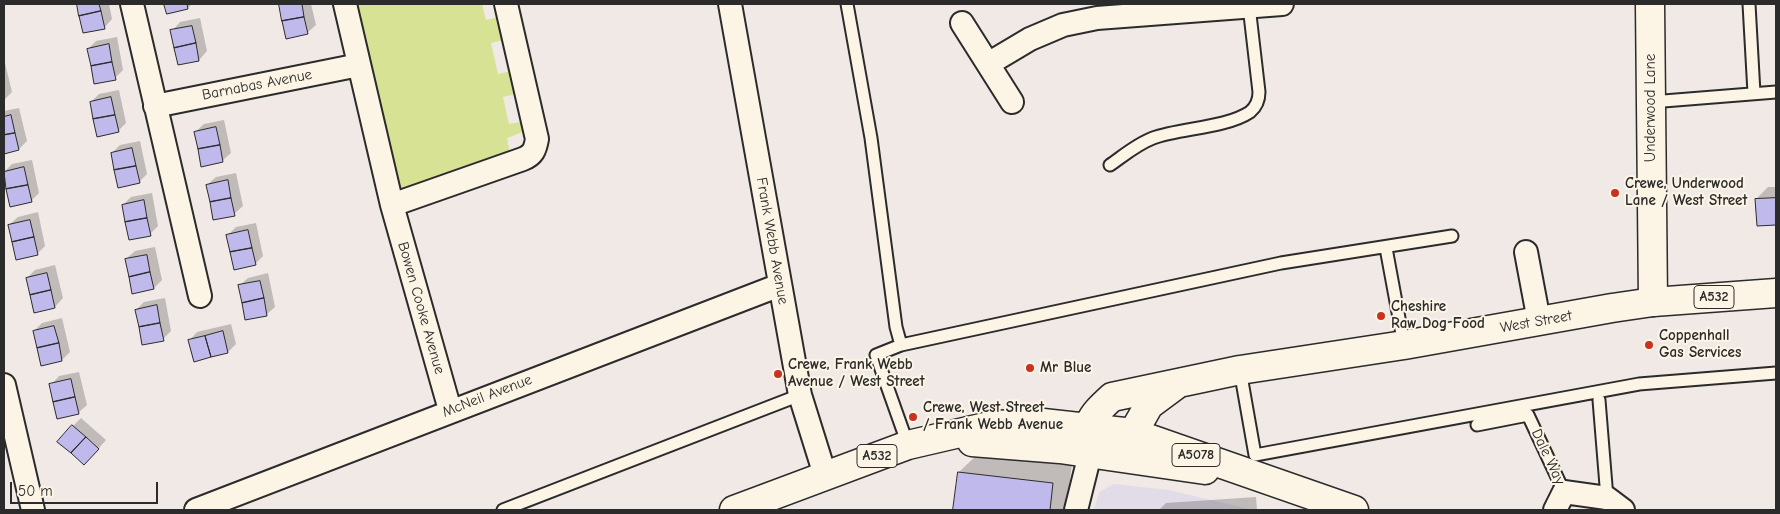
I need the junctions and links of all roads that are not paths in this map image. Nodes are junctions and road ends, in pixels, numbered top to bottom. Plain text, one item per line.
1 (132, 4) edge
2 (345, 4) edge
3 (506, 4) edge
4 (730, 4) edge
5 (847, 4) edge
6 (1282, 4) edge
7 (1650, 4) edge
8 (1749, 4) edge
9 (1249, 6) junction
10 (962, 23) dead end
11 (988, 64) junction
12 (359, 65) junction
13 (1776, 92) edge
14 (1754, 93) junction
15 (1012, 102) dead end
16 (1650, 102) junction
17 (155, 106) junction
18 (1110, 165) dead end
19 (392, 206) junction
20 (1452, 236) dead end
21 (1386, 248) junction
22 (1526, 252) dead end
23 (780, 285) junction
24 (1776, 293) edge
25 (200, 296) dead end
26 (1653, 302) junction
27 (1540, 321) junction
28 (900, 345) junction
29 (1404, 345) junction
30 (1240, 370) junction
31 (1776, 373) edge
32 (1179, 383) junction
33 (4, 385) edge
34 (800, 395) junction
35 (1598, 400) dead end
36 (450, 410) junction
37 (1477, 425) dead end
38 (1087, 428) junction
39 (1133, 433) junction
40 (919, 443) junction
41 (1090, 454) junction
42 (1131, 461) joint
43 (825, 475) junction
44 (1258, 477) junction
45 (1560, 501) edge
46 (1615, 504) edge
47 (33, 510) edge
48 (196, 510) edge
49 (503, 510) edge
50 (734, 510) edge
51 (1076, 510) edge
52 (1354, 510) edge

1 - 17 street
2 - 12 street, Bowen Cooke Avenue
3 - 19 street
4 - 23 street, Frank Webb Avenue
5 - 28 lane
6 - 9 street
7 - 16 main road, Underwood Lane
8 - 14 lane
9 - 11 street
9 - 18 lane
10 - 11 street
11 - 15 street
12 - 17 street, Barnabas Avenue
12 - 19 street, Bowen Cooke Avenue
13 - 14 lane
14 - 16 lane
16 - 26 main road, Underwood Lane
17 - 25 street
19 - 36 street, Bowen Cooke Avenue
20 - 21 lane
21 - 28 lane
21 - 29 lane
22 - 27 street
23 - 34 street, Frank Webb Avenue
23 - 36 street, McNeil Avenue
24 - 26 main road, West Street / A532
26 - 27 main road, West Street / A532
27 - 29 main road, West Street / A532
28 - 40 lane
29 - 30 main road, West Street / A532
30 - 31 lane
30 - 32 main road, West Street / A532
32 - 38 main road, West Street / A532
32 - 39 main road, West Street / A532
33 - 47 street
34 - 43 street, Frank Webb Avenue
34 - 49 lane
35 - 46 lane
36 - 48 street, McNeil Avenue
37 - 45 lane, Dale Way
38 - 39 main road, A532
38 - 40 main road, A532
38 - 41 main road
39 - 41 main road
39 - 44 main road, A5078
40 - 41 main road, A532
40 - 43 main road, A532
41 - 42 main road, A532
41 - 51 street
42 - 44 main road, A5078
43 - 50 main road, A532
44 - 52 main road, A5078
45 - 46 street, Dale Way

